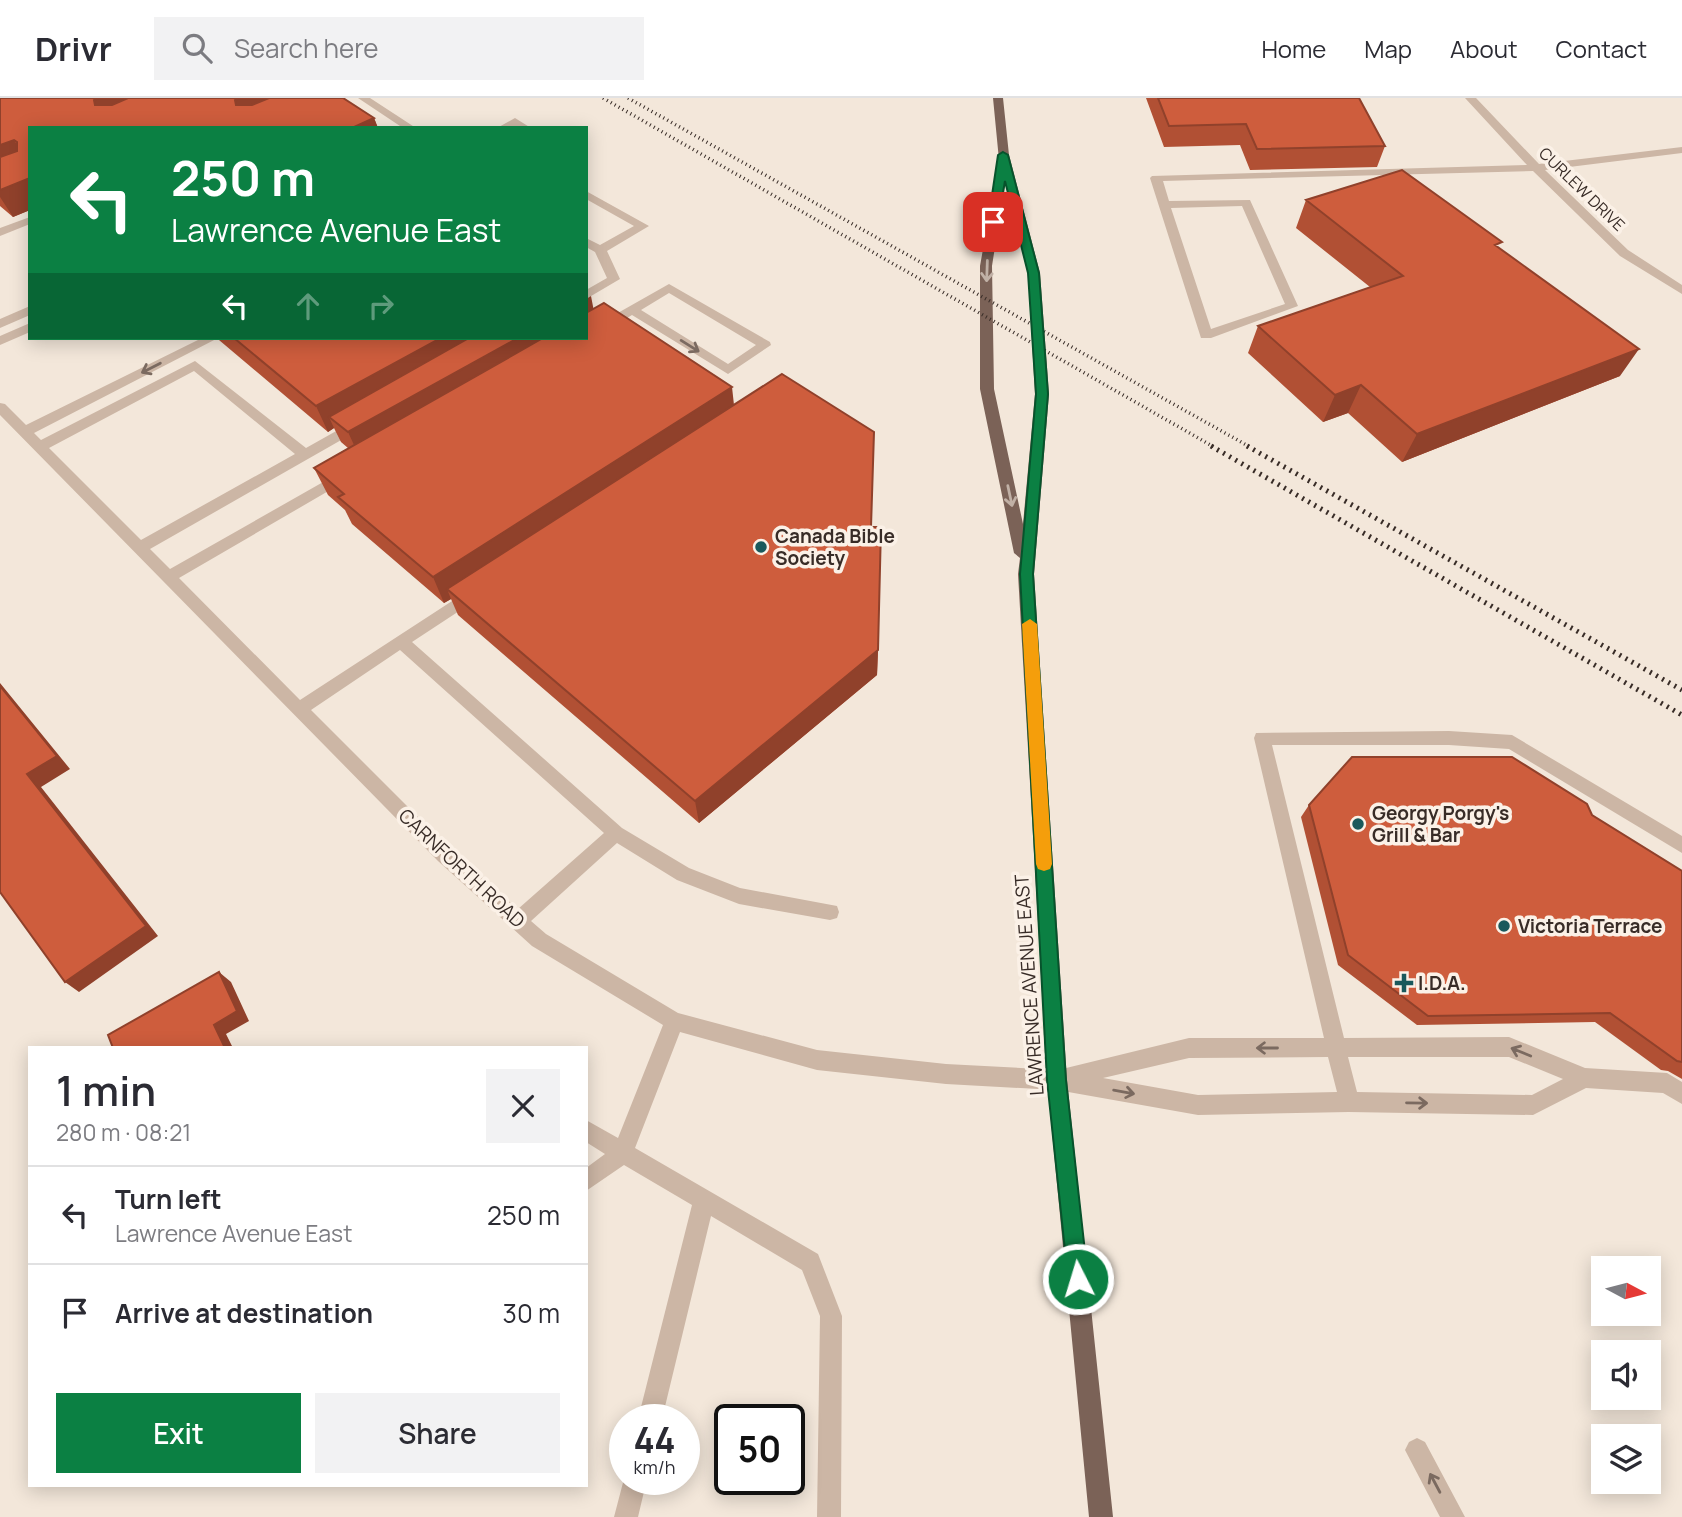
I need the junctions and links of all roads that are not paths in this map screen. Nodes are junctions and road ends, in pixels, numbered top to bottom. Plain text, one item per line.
1 (363, 98) edge
2 (998, 98) edge
3 (1470, 98) edge
4 (408, 126) edge
5 (506, 126) edge
6 (523, 126) edge
7 (1682, 150) edge
8 (1003, 155) junction
9 (1536, 168) junction
10 (588, 195) edge
11 (1164, 205) junction
12 (28, 221) edge
13 (0, 232) edge
14 (588, 243) edge
15 (600, 250) junction
16 (1682, 290) edge
17 (588, 294) edge
18 (632, 310) junction
19 (28, 311) edge
20 (0, 324) edge
21 (28, 328) edge
22 (588, 336) edge
23 (208, 340) edge
24 (0, 341) edge
25 (0, 407) edge
26 (377, 413) edge
27 (24, 432) junction
28 (40, 447) junction
29 (304, 454) junction
30 (358, 467) edge
31 (139, 548) junction
32 (1027, 574) junction
33 (168, 577) junction
34 (493, 581) edge
35 (401, 641) junction
36 (299, 709) junction
37 (616, 833) junction
38 (1682, 845) edge
39 (830, 912) dead end
40 (518, 921) junction
41 (674, 1021) junction
42 (1336, 1048) junction
43 (1585, 1078) junction
44 (1057, 1080) junction
45 (1682, 1094) edge
46 (1349, 1102) junction
47 (588, 1131) edge
48 (622, 1153) junction
49 (588, 1179) edge
50 (704, 1201) junction
51 (654, 1404) edge
52 (1417, 1450) dead end
53 (631, 1495) edge
54 (626, 1517) edge
55 (830, 1517) edge
56 (1101, 1517) edge
57 (1452, 1517) edge

1 - 4 street
2 - 8 main road, LAWRENCE AVENUE EAST
3 - 9 street, CURLEW DRIVE
5 - 6 street
7 - 9 street
8 - 32 main road, LAWRENCE AVENUE EAST
8 -> 32 main road, LAWRENCE AVENUE EAST
9 - 11 street
9 - 16 street, CURLEW DRIVE
10 - 15 street
11 - 11 street
12 - 13 street
14 - 15 street
15 - 17 street
18 -> 18 street
18 - 22 street
19 - 20 street
21 - 24 street
23 -> 27 street
25 - 27 street, CARNFORTH ROAD
26 - 29 street
27 - 28 street, CARNFORTH ROAD
28 - 29 street
28 - 31 street, CARNFORTH ROAD
29 - 31 street
30 - 33 street
31 - 33 street, CARNFORTH ROAD
32 - 44 main road, LAWRENCE AVENUE EAST
33 - 36 street, CARNFORTH ROAD
34 - 35 street
35 - 36 street
35 - 37 street
36 - 40 street, CARNFORTH ROAD
37 - 39 street
37 - 40 street
38 - 42 street
40 - 41 street, CARNFORTH ROAD
41 - 44 street, CARNFORTH ROAD
41 - 48 street
43 -> 42 street
42 -> 44 street
42 - 46 street
43 - 45 street
46 -> 43 street
44 -> 46 street
44 - 56 main road, LAWRENCE AVENUE EAST
47 - 48 street
48 - 49 street
48 - 50 street
50 - 51 street
50 - 55 street
57 -> 52 street
53 - 54 street

